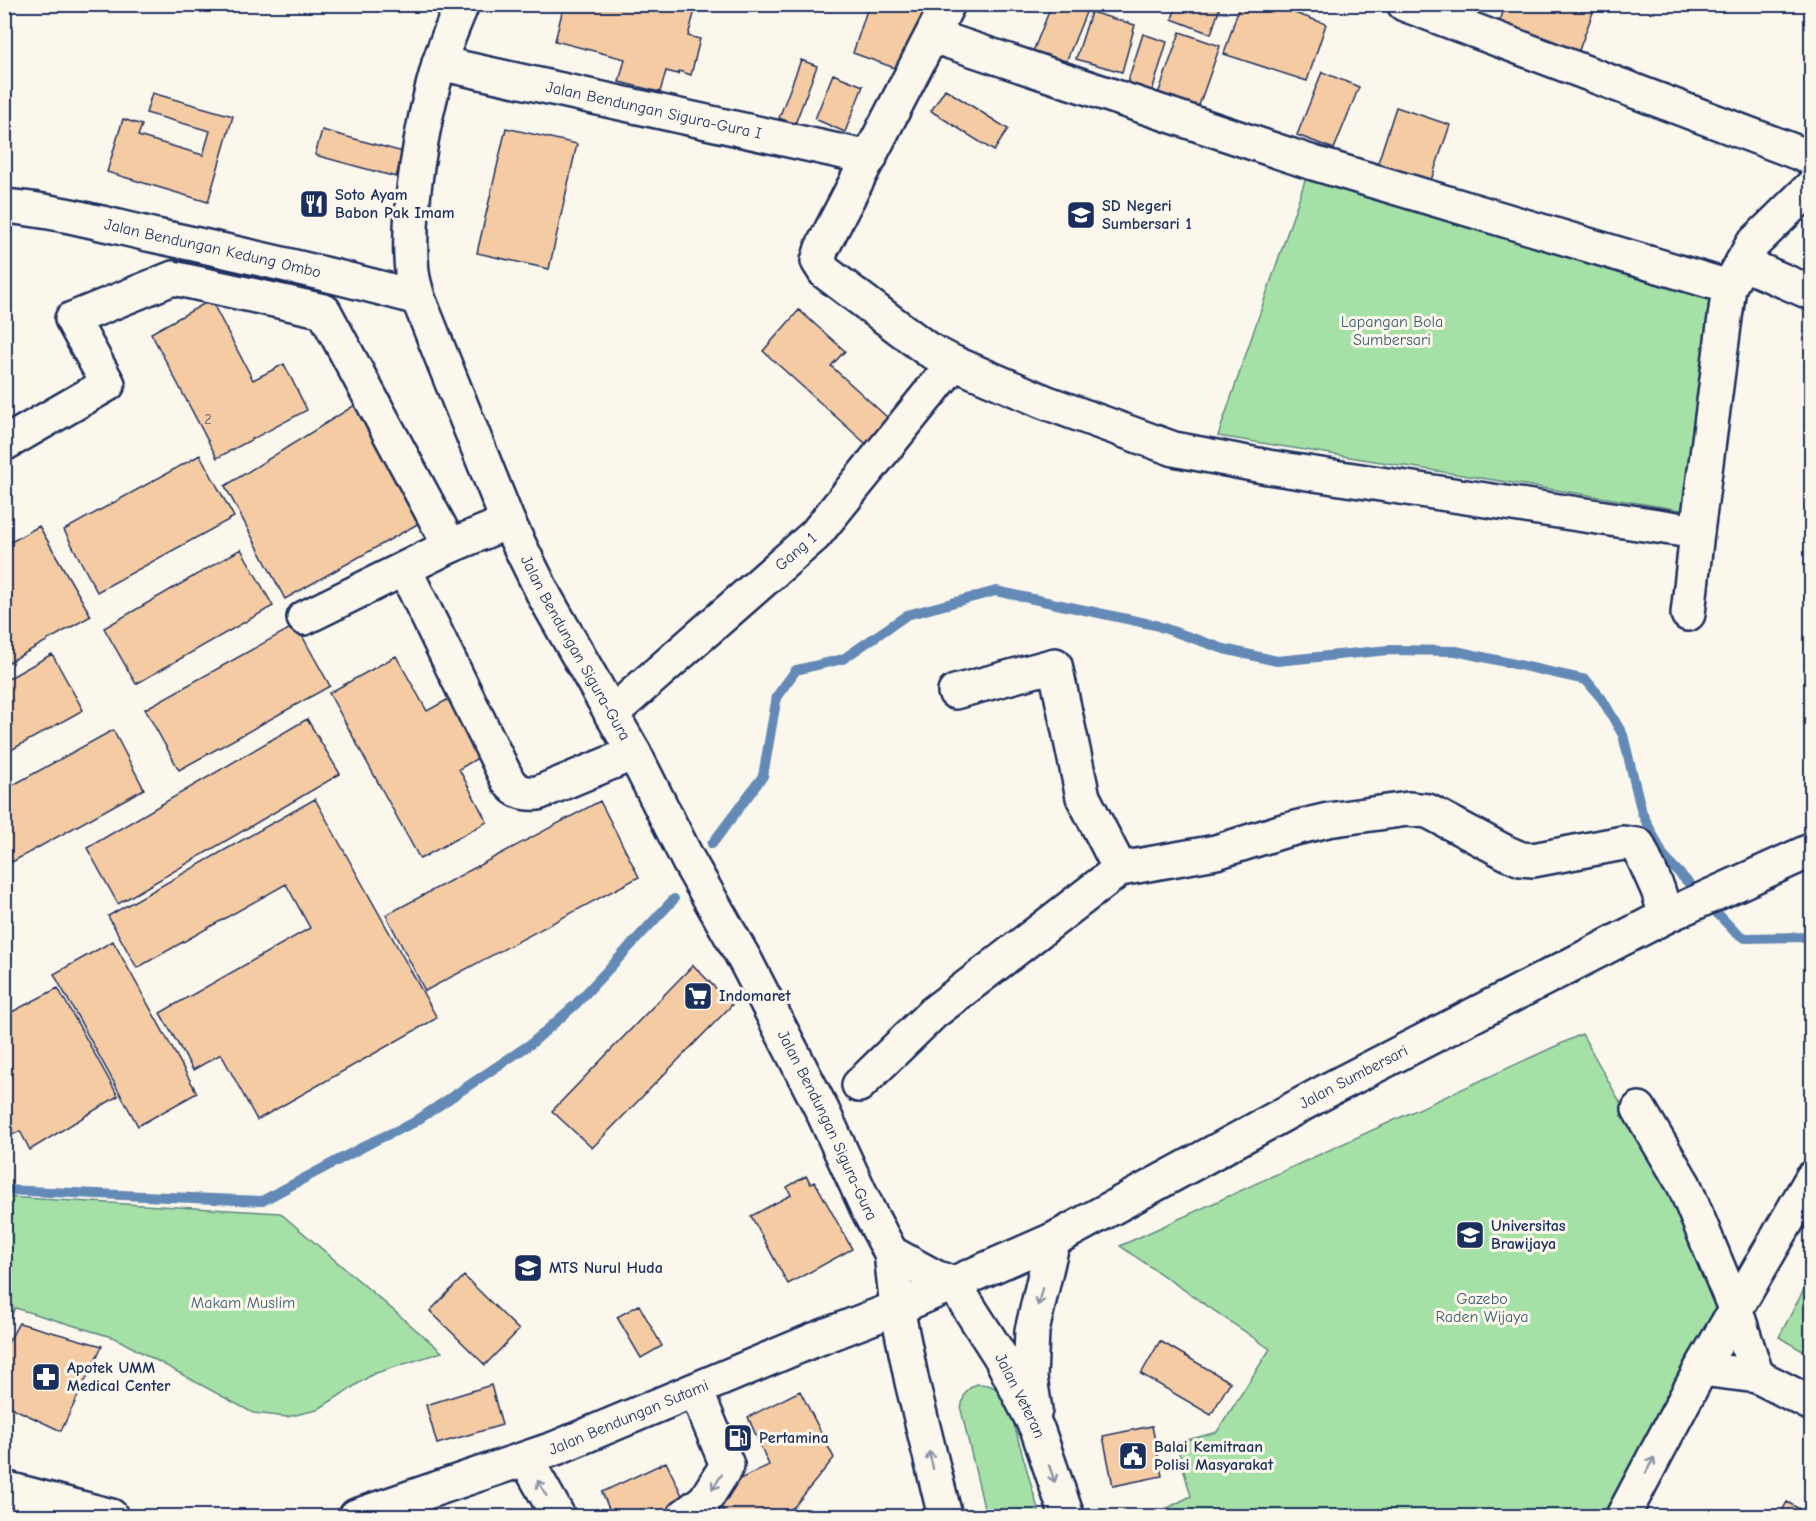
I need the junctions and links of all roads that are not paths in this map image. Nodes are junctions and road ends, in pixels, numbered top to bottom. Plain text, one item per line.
1 (462, 4) edge
2 (948, 4) edge
3 (1404, 4) edge
4 (933, 36) junction
5 (439, 63) junction
6 (870, 158) junction
7 (1812, 158) edge
8 (4, 183) edge
9 (1812, 186) edge
10 (4, 206) edge
11 (1735, 275) junction
12 (415, 286) junction
13 (1812, 293) edge
14 (954, 363) junction
15 (4, 444) edge
16 (508, 522) junction
17 (1696, 532) junction
18 (450, 546) junction
19 (405, 570) junction
20 (1688, 614) dead end
21 (304, 618) dead end
22 (955, 692) dead end
23 (611, 714) junction
24 (634, 753) junction
25 (1812, 850) edge
26 (1120, 869) junction
27 (1675, 912) junction
28 (859, 1085) dead end
29 (1639, 1109) dead end
30 (1812, 1178) edge
31 (1053, 1240) junction
32 (891, 1253) junction
33 (954, 1284) junction
34 (897, 1308) junction
35 (1736, 1311) junction
36 (1701, 1369) junction
37 (1757, 1376) junction
38 (696, 1390) junction
39 (1812, 1404) edge
40 (1038, 1431) junction
41 (526, 1459) junction
42 (4, 1488) edge
43 (111, 1516) edge
44 (356, 1516) edge
45 (558, 1516) edge
46 (684, 1516) edge
47 (945, 1516) edge
48 (1067, 1516) edge
49 (1623, 1516) edge

1 - 5 street, Jalan Bendungan Sigura-Gura
2 - 4 street
3 - 7 street
4 - 6 street
4 - 11 street
5 - 6 street, Jalan Bendungan Sigura-Gura I
5 - 12 street, Jalan Bendungan Sigura-Gura
6 - 14 street
8 - 12 street, Jalan Bendungan Kedung Ombo
9 - 11 street
10 - 12 street, Jalan Bendungan Kedung Ombo
11 - 13 street
11 - 17 street
12 - 16 street, Jalan Bendungan Sigura-Gura
14 - 17 street
14 - 23 street, Gang 1
15 - 18 street
16 - 18 street
16 - 23 street, Jalan Bendungan Sigura-Gura
17 - 20 street
18 - 19 street
19 - 21 street
19 - 24 street
22 - 26 street
23 - 24 street, Jalan Bendungan Sigura-Gura
24 - 32 street, Jalan Bendungan Sigura-Gura
25 - 27 street, Jalan Sumbersari
26 - 27 street
26 - 28 street
27 - 31 street, Jalan Sumbersari
29 - 35 street
30 - 35 street
31 - 33 street, Jalan Sumbersari
31 -> 40 street
32 - 33 street
32 - 34 street
33 - 34 street, Jalan Sumbersari
33 - 40 street, Jalan Veteran
34 - 38 street, Jalan Bendungan Sutami
47 -> 34 street
35 - 36 street
35 - 37 street
36 - 37 street
49 -> 36 street
37 - 39 street
38 - 41 street, Jalan Bendungan Sutami
38 -> 46 street
40 -> 48 street, Jalan Veteran
41 - 44 street, Jalan Bendungan Sutami
45 -> 41 street
42 - 43 street

